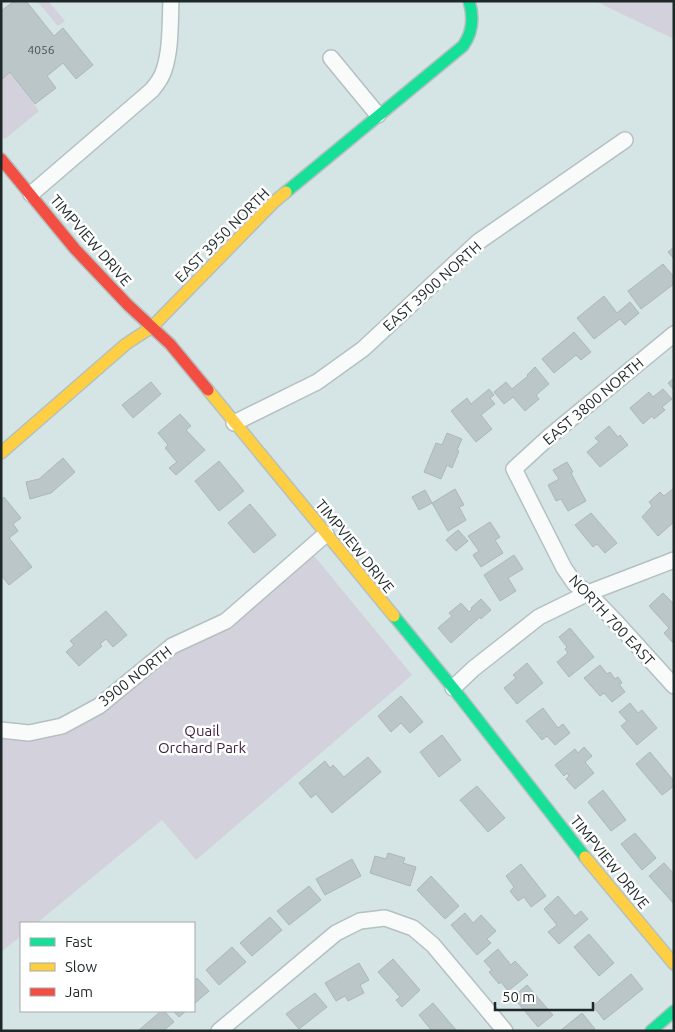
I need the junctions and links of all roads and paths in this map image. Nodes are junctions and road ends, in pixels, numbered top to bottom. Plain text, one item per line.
1 (171, 1) edge
2 (469, 1) edge
3 (331, 58) dead end
4 (378, 115) junction
5 (625, 140) dead end
6 (1, 159) edge
7 (31, 194) junction
8 (152, 327) junction
9 (674, 334) edge
10 (234, 423) junction
11 (1, 453) edge
12 (514, 469) joint
13 (326, 534) junction
14 (674, 560) edge
15 (588, 593) junction
16 (674, 686) edge
17 (453, 688) junction
18 (1, 730) edge
19 (674, 964) edge
20 (674, 1011) edge
21 (220, 1031) edge
22 (505, 1031) edge
23 (651, 1031) edge

1 - 7 street
2 - 4 street, EAST 3950 NORTH
3 - 4 street
4 - 8 street, EAST 3950 NORTH
5 - 10 street, EAST 3900 NORTH
6 - 7 street, TIMPVIEW DRIVE
7 - 8 street, TIMPVIEW DRIVE
8 - 10 street, TIMPVIEW DRIVE
8 - 11 street, EAST 3950 NORTH
9 - 12 street, EAST 3800 NORTH
10 - 13 street, TIMPVIEW DRIVE
12 - 15 street, NORTH 700 EAST
13 - 17 street, TIMPVIEW DRIVE
13 - 18 street, 3900 NORTH
14 - 15 street
15 - 16 street, NORTH 700 EAST
15 - 17 street
17 - 19 street, TIMPVIEW DRIVE
20 - 23 street
21 - 22 street

